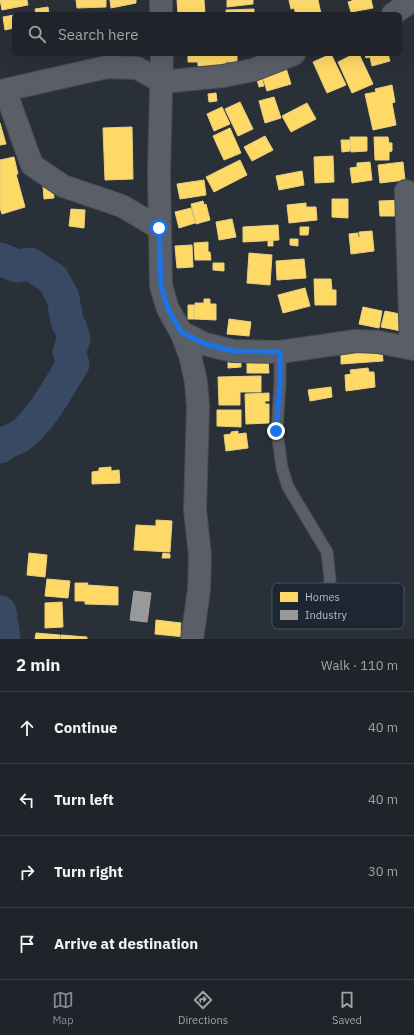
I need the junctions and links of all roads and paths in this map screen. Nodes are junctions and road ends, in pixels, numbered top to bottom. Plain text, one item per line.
1 (161, 0) edge
2 (413, 0) edge
3 (161, 12) edge
4 (396, 12) edge
5 (162, 56) edge
6 (289, 56) edge
7 (162, 82) junction
8 (2, 91) edge
9 (406, 191) dead end
10 (159, 228) junction
11 (181, 332) junction
12 (412, 349) edge
13 (280, 352) junction
14 (330, 583) edge
15 (192, 639) edge

1 - 3 street
2 - 4 street
5 - 7 street
6 - 7 street
7 - 8 street
7 - 10 street
8 - 10 street
9 - 12 street
10 - 11 street
11 - 13 street
11 - 15 street
12 - 13 street
13 - 14 lane

